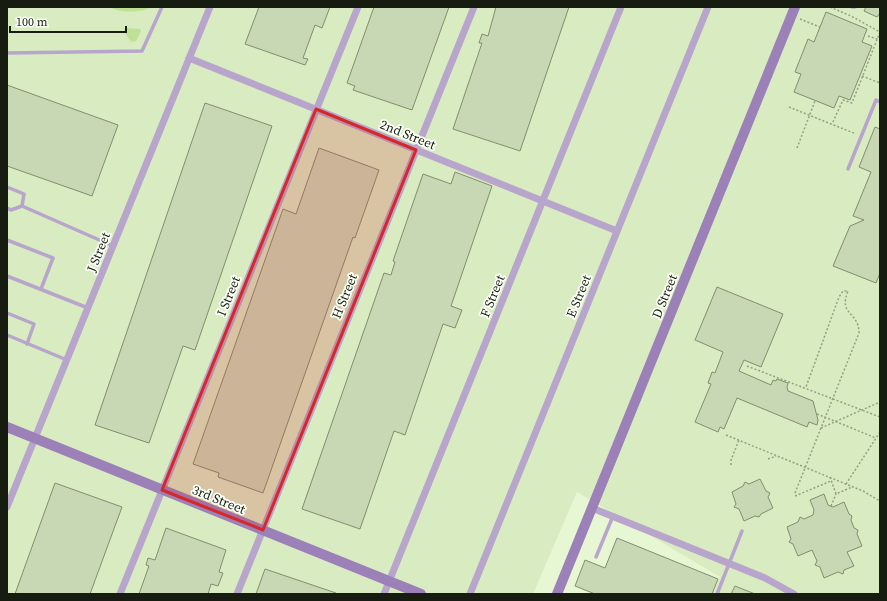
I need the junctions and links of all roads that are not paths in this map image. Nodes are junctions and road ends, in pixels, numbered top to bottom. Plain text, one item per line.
1 (162, 7) edge
2 (210, 7) edge
3 (358, 7) edge
4 (474, 7) edge
5 (621, 7) edge
6 (708, 7) edge
7 (852, 7) edge
8 (855, 7) edge
9 (793, 11) edge
10 (7, 53) edge
11 (189, 58) junction
12 (880, 102) edge
13 (316, 109) junction
14 (416, 150) junction
15 (848, 169) dead end
16 (7, 187) edge
17 (543, 201) junction
18 (22, 206) junction
19 (7, 208) edge
20 (617, 232) junction
21 (7, 240) edge
22 (113, 246) junction
23 (7, 276) edge
24 (41, 289) junction
25 (88, 308) junction
26 (7, 313) edge
27 (7, 335) edge
28 (27, 344) junction
29 (67, 360) junction
30 (7, 427) edge
31 (35, 438) junction
32 (162, 490) junction
33 (7, 507) edge
34 (592, 508) junction
35 (613, 516) junction
36 (262, 530) junction
37 (742, 531) dead end
38 (596, 557) dead end
39 (730, 563) junction
40 (389, 581) junction
41 (120, 594) edge
42 (237, 594) edge
43 (384, 594) edge
44 (421, 594) edge
45 (470, 594) edge
46 (557, 594) edge
47 (718, 594) edge
48 (794, 594) edge

1 - 10 lane
2 - 11 street, J Street
3 - 13 street, I Street
4 - 14 street, H Street
5 - 17 street, F Street
6 - 20 street, E Street
7 - 8 lane
9 - 34 street, D Street
11 - 13 street, 2nd Street
11 - 22 street, J Street
12 - 15 lane
13 - 14 street, 2nd Street
13 - 32 street, I Street
14 - 17 street, 2nd Street
14 - 36 street, H Street
16 - 18 lane
17 - 20 street, 2nd Street
17 - 40 street, F Street
18 - 19 lane
18 - 22 lane
20 - 45 street, E Street
21 - 24 lane
22 - 25 street, J Street
23 - 24 lane
24 - 25 lane
25 - 29 street, J Street
26 - 28 lane
27 - 28 lane
28 - 29 lane
29 - 31 street, J Street
30 - 31 street, 3rd Street
31 - 32 street, 3rd Street
31 - 33 street, J Street
32 - 36 street, 3rd Street
32 - 41 street, I Street
34 - 35 street
34 - 46 street, D Street
35 - 38 lane
35 - 39 street
36 - 40 street, 3rd Street
36 - 42 street, H Street
37 - 39 lane
39 - 47 lane
39 - 48 street
40 - 43 street, F Street
40 - 44 street, 3rd Street

